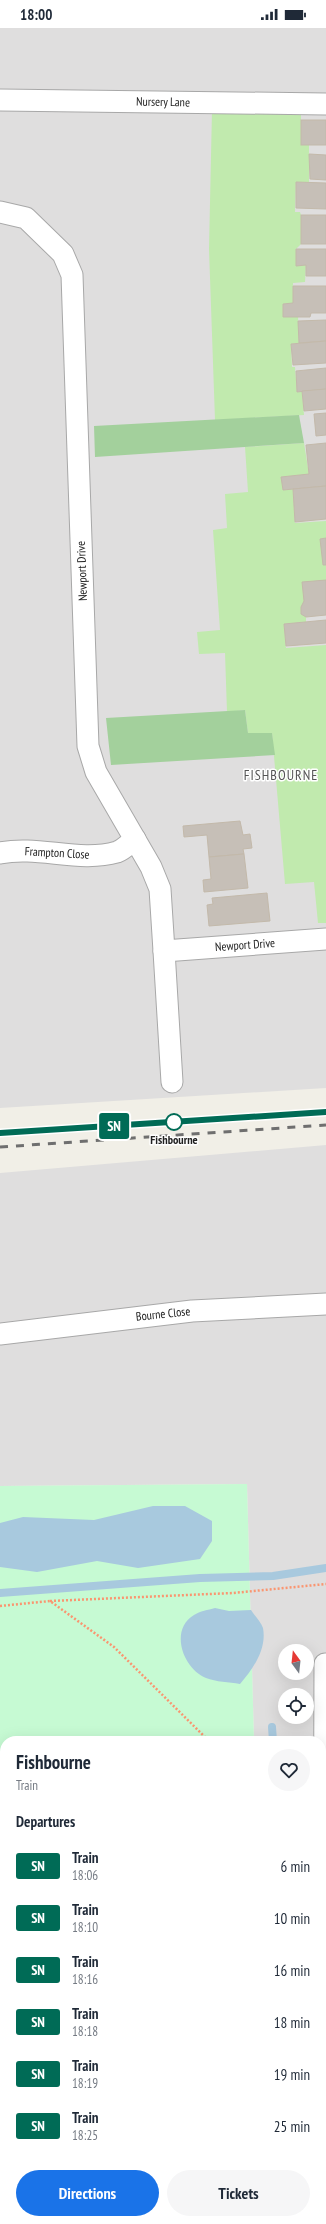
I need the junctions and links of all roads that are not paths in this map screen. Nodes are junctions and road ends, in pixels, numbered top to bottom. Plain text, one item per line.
1 (0, 100) edge
2 (326, 104) edge
3 (0, 212) edge
4 (135, 839) junction
5 (0, 853) edge
6 (326, 939) edge
7 (164, 951) junction
8 (172, 1082) dead end
9 (326, 1304) edge
10 (0, 1334) edge
11 (325, 1664) edge
12 (325, 1736) edge

1 - 2 street, Nursery Lane
3 - 4 street, Newport Drive
4 - 5 street, Frampton Close
4 - 7 street, Newport Drive
6 - 7 street, Newport Drive
7 - 8 street, Newport Drive
9 - 10 street, Bourne Close
11 - 12 street

